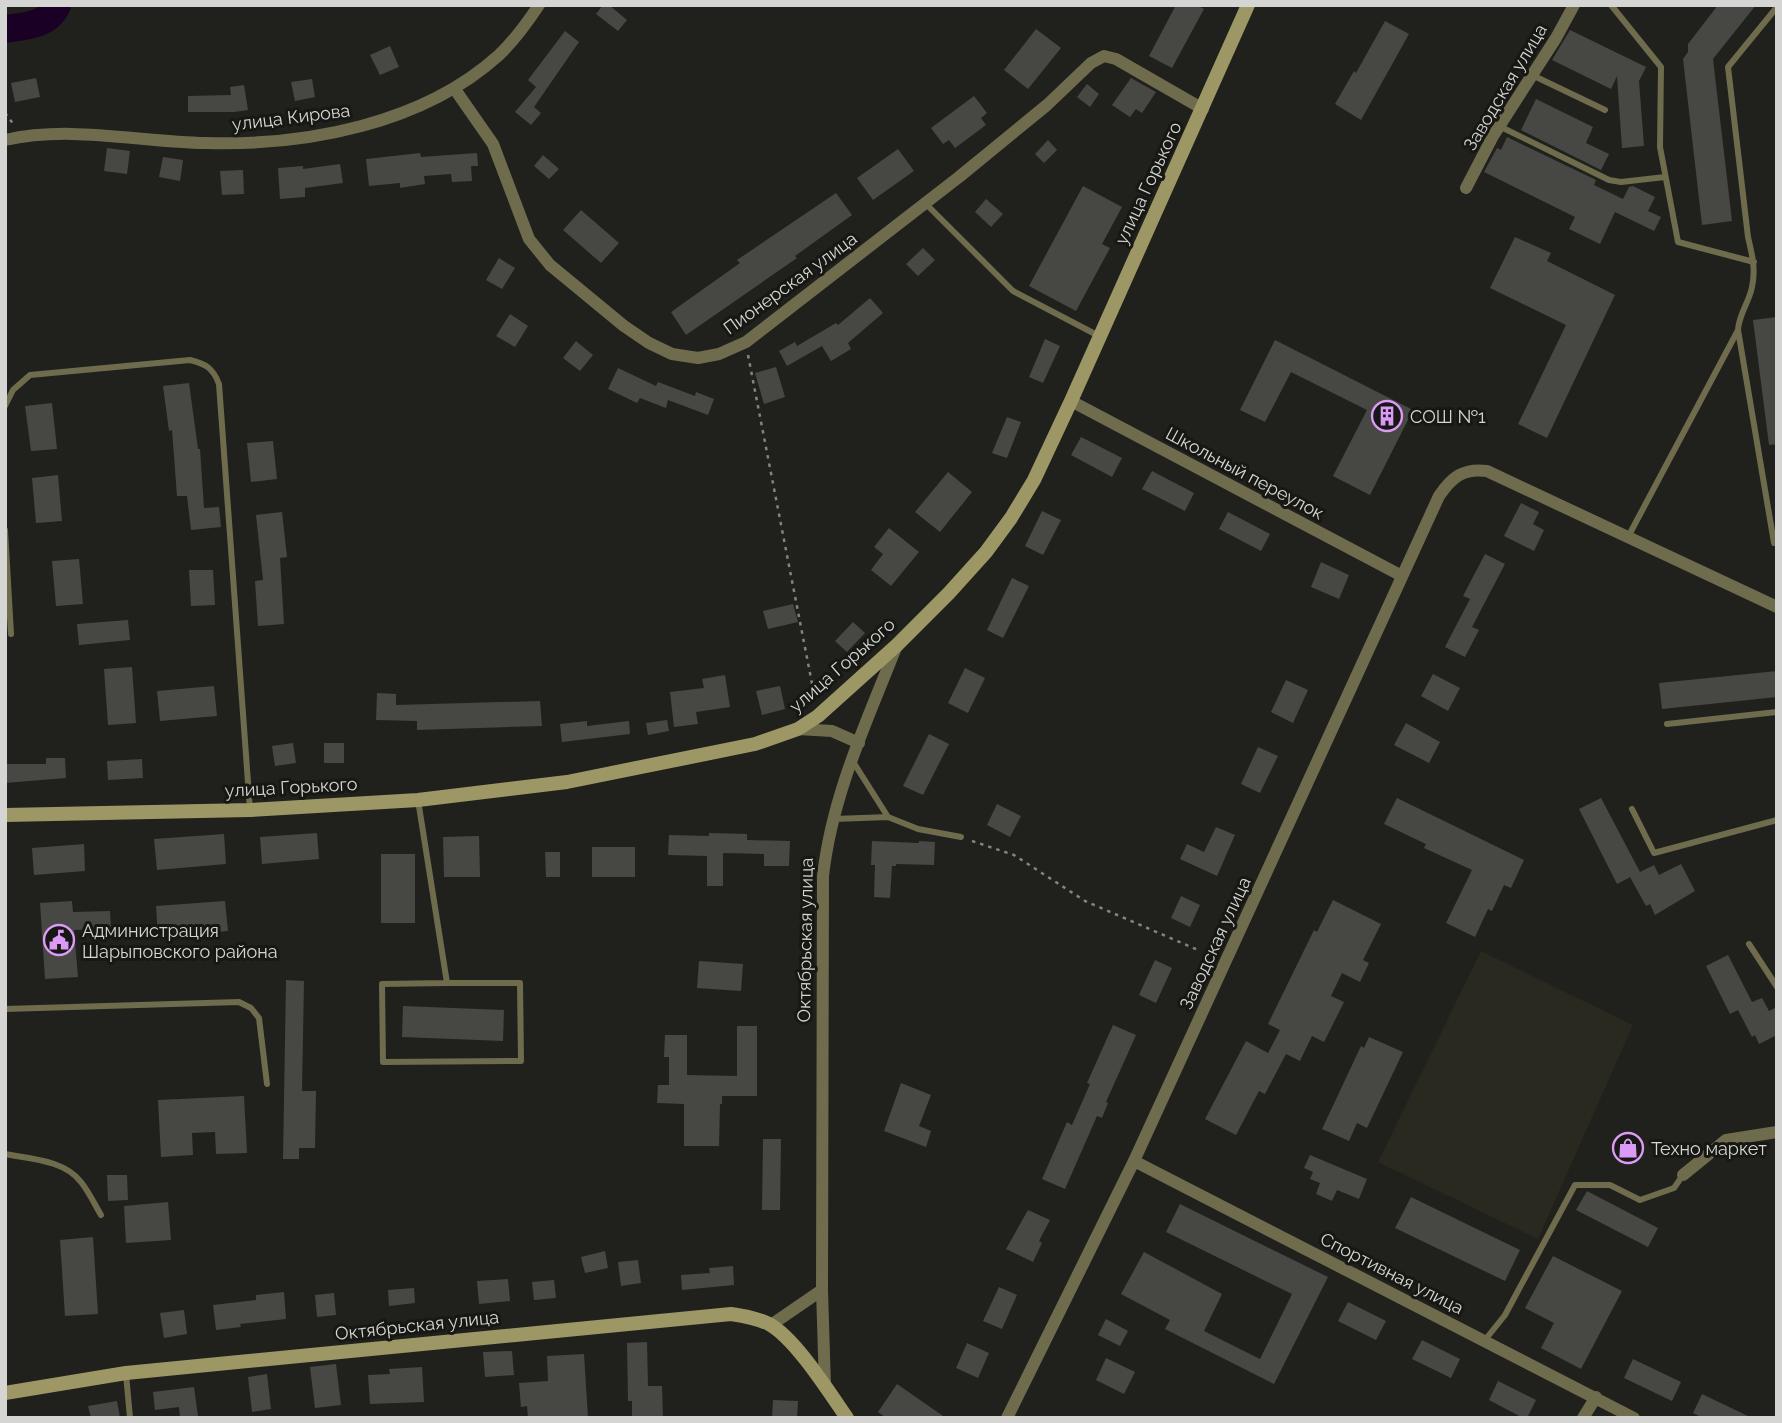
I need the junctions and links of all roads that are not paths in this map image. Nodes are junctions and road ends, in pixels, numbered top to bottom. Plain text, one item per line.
1 (539, 5) edge
2 (1248, 5) edge
3 (1574, 5) edge
4 (1611, 5) edge
5 (1777, 7) edge
6 (1532, 75) junction
7 (454, 89) junction
8 (1203, 109) junction
9 (1605, 110) dead end
10 (1500, 126) junction
11 (5, 140) edge
12 (1665, 177) junction
13 (1466, 188) dead end
14 (926, 204) junction
15 (1754, 262) junction
16 (1738, 330) junction
17 (1099, 336) junction
18 (1071, 401) junction
19 (5, 406) edge
20 (5, 530) edge
21 (1628, 537) junction
22 (1774, 543) dead end
23 (1402, 576) junction
24 (1777, 607) edge
25 (12, 634) dead end
26 (897, 645) junction
27 (1777, 712) edge
28 (1667, 724) dead end
29 (798, 729) junction
30 (859, 743) junction
31 (852, 759) junction
32 (418, 800) junction
33 (1632, 809) dead end
34 (250, 810) junction
35 (5, 816) edge
36 (888, 817) junction
37 (832, 819) junction
38 (1777, 820) edge
39 (961, 837) road end
40 (1749, 944) dead end
41 (447, 983) junction
42 (1777, 987) edge
43 (5, 1009) edge
44 (267, 1083) dead end
45 (1777, 1132) edge
46 (5, 1154) edge
47 (1134, 1161) junction
48 (1683, 1175) joint
49 (101, 1215) dead end
50 (822, 1290) junction
51 (771, 1325) junction
52 (1485, 1340) junction
53 (126, 1373) junction
54 (825, 1387) junction
55 (5, 1393) edge
56 (1595, 1397) junction
57 (130, 1418) edge
58 (847, 1418) edge
59 (1007, 1418) edge
60 (1583, 1418) edge
61 (1634, 1418) edge

1 - 7 street, улица Кирова
2 - 8 main road, улица Горького
3 - 6 street, Заводская улица
4 - 12 lane
5 - 15 lane
6 - 9 lane
6 - 10 street, Заводская улица
7 - 11 street, улица Кирова
7 - 14 street, Пионерская улица
8 - 14 street, Пионерская улица
8 - 17 main road, улица Горького
10 - 12 lane
10 - 13 street, Заводская улица
12 - 15 lane
14 - 17 lane
15 - 16 lane
16 - 21 lane
16 - 22 lane
17 - 18 main road, улица Горького
18 - 23 street, Школьный переулок
18 - 26 main road, улица Горького
19 - 34 lane
20 - 25 lane
21 - 23 street, Заводская улица
21 - 24 street
23 - 47 street, Заводская улица
26 - 29 main road, улица Горького
26 - 30 street, Октябрьская улица
27 - 28 lane
29 - 30 street
29 - 32 main road, улица Горького
30 - 31 street, Октябрьская улица
31 - 36 lane
31 - 37 street, Октябрьская улица
32 - 34 main road, улица Горького
32 - 41 lane
33 - 38 lane
34 - 35 main road, улица Горького
36 - 37 lane
36 - 39 lane
37 - 50 street, Октябрьская улица
40 - 42 lane
41 - 41 lane
43 - 44 lane
45 - 48 street
46 - 49 lane
47 - 52 street, Спортивная улица
47 - 59 street, Заводская улица
48 - 52 lane
50 - 51 street
50 - 54 street, Октябрьская улица
51 - 53 main road, Октябрьская улица
51 - 54 main road
52 - 56 street, Спортивная улица
53 - 55 main road, Октябрьская улица
53 - 57 lane
54 - 58 main road
56 - 60 street
56 - 61 street, Спортивная улица

